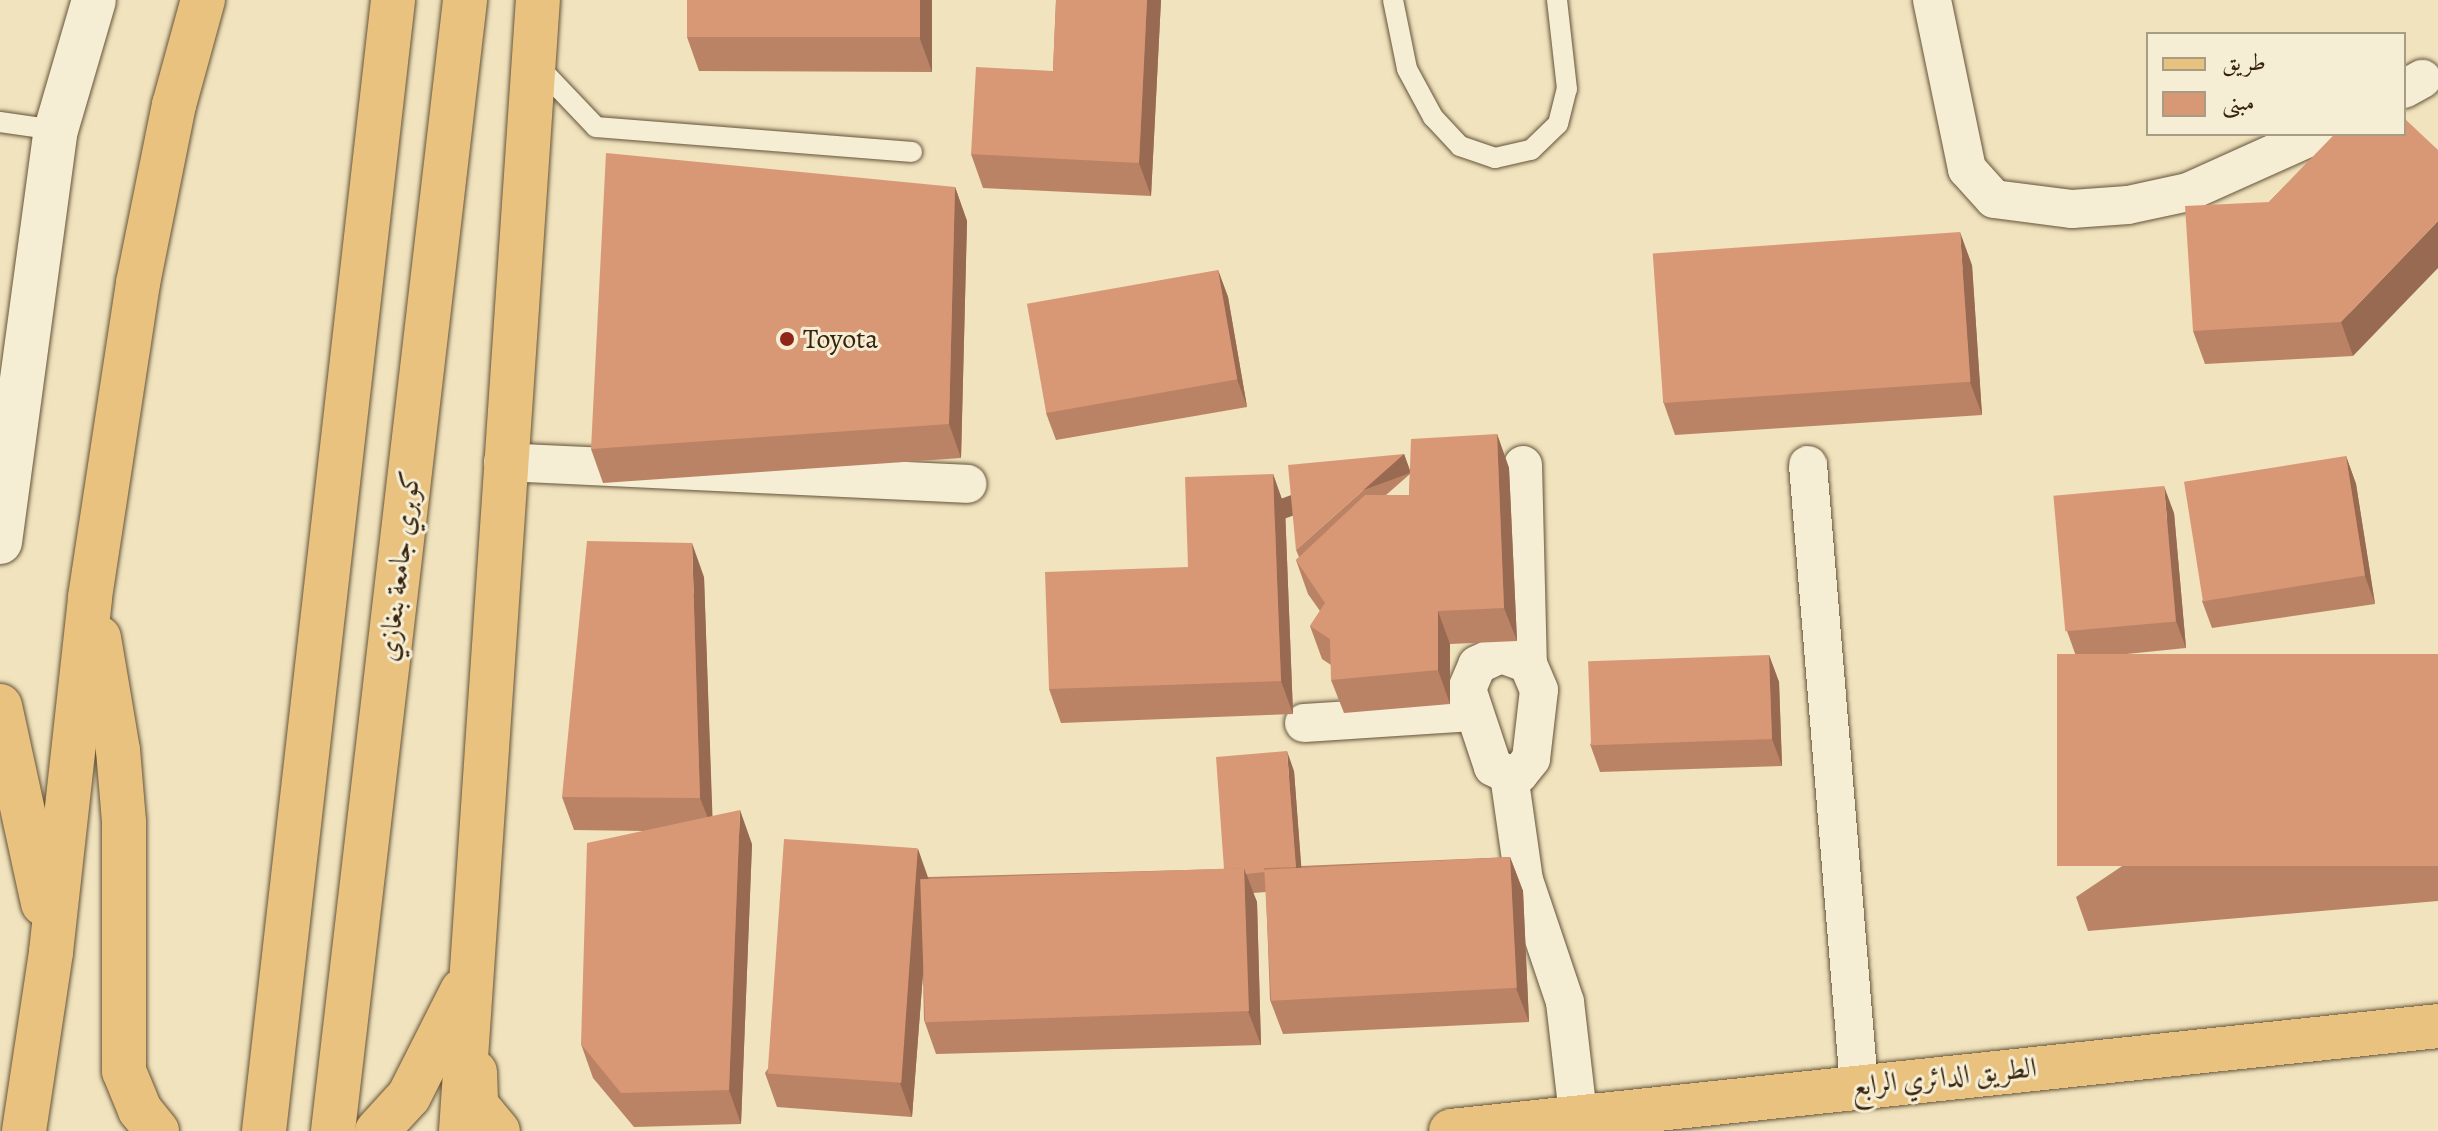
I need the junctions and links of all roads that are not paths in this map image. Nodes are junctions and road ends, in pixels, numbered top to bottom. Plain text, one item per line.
1 (94, 0) edge
2 (203, 0) edge
3 (393, 0) edge
4 (465, 0) edge
5 (538, 0) edge
6 (1393, 0) edge
7 (1557, 0) edge
8 (1932, 0) edge
9 (532, 59) junction
10 (0, 122) edge
11 (56, 130) junction
12 (2313, 136) edge
13 (912, 152) dead end
14 (503, 462) junction
15 (1523, 465) dead end
16 (1808, 465) dead end
17 (967, 484) dead end
18 (0, 542) edge
19 (90, 597) junction
20 (1528, 664) junction
21 (0, 706) edge
22 (1473, 712) junction
23 (1304, 723) dead end
24 (1509, 775) junction
25 (51, 952) junction
26 (471, 973) junction
27 (2438, 1026) edge
28 (1859, 1085) junction
29 (1578, 1114) junction
30 (24, 1131) edge
31 (157, 1131) edge
32 (264, 1131) edge
33 (333, 1131) edge
34 (377, 1131) edge
35 (461, 1131) edge
36 (498, 1131) edge
37 (1451, 1131) edge

1 - 11 street
2 - 19 main road
3 - 32 main road
4 - 33 main road, كوبري جامعة بنغازي
5 - 9 main road
6 - 7 lane
8 - 12 street
9 - 13 lane
9 - 14 main road
10 - 11 lane
11 - 18 street
14 - 17 street
14 - 26 main road
15 - 20 street
16 - 28 street
19 - 25 main road
19 - 31 main road
20 - 22 street
20 - 24 street
21 - 25 main road
22 - 23 street
22 - 24 street
24 - 29 street
25 - 30 main road
26 - 34 main road
26 - 35 main road
26 - 36 main road
27 - 28 main road, الطريق الدائري الرابع
28 - 29 main road, الطريق الدائري الرابع
29 - 37 main road, الطريق الدائري الرابع

